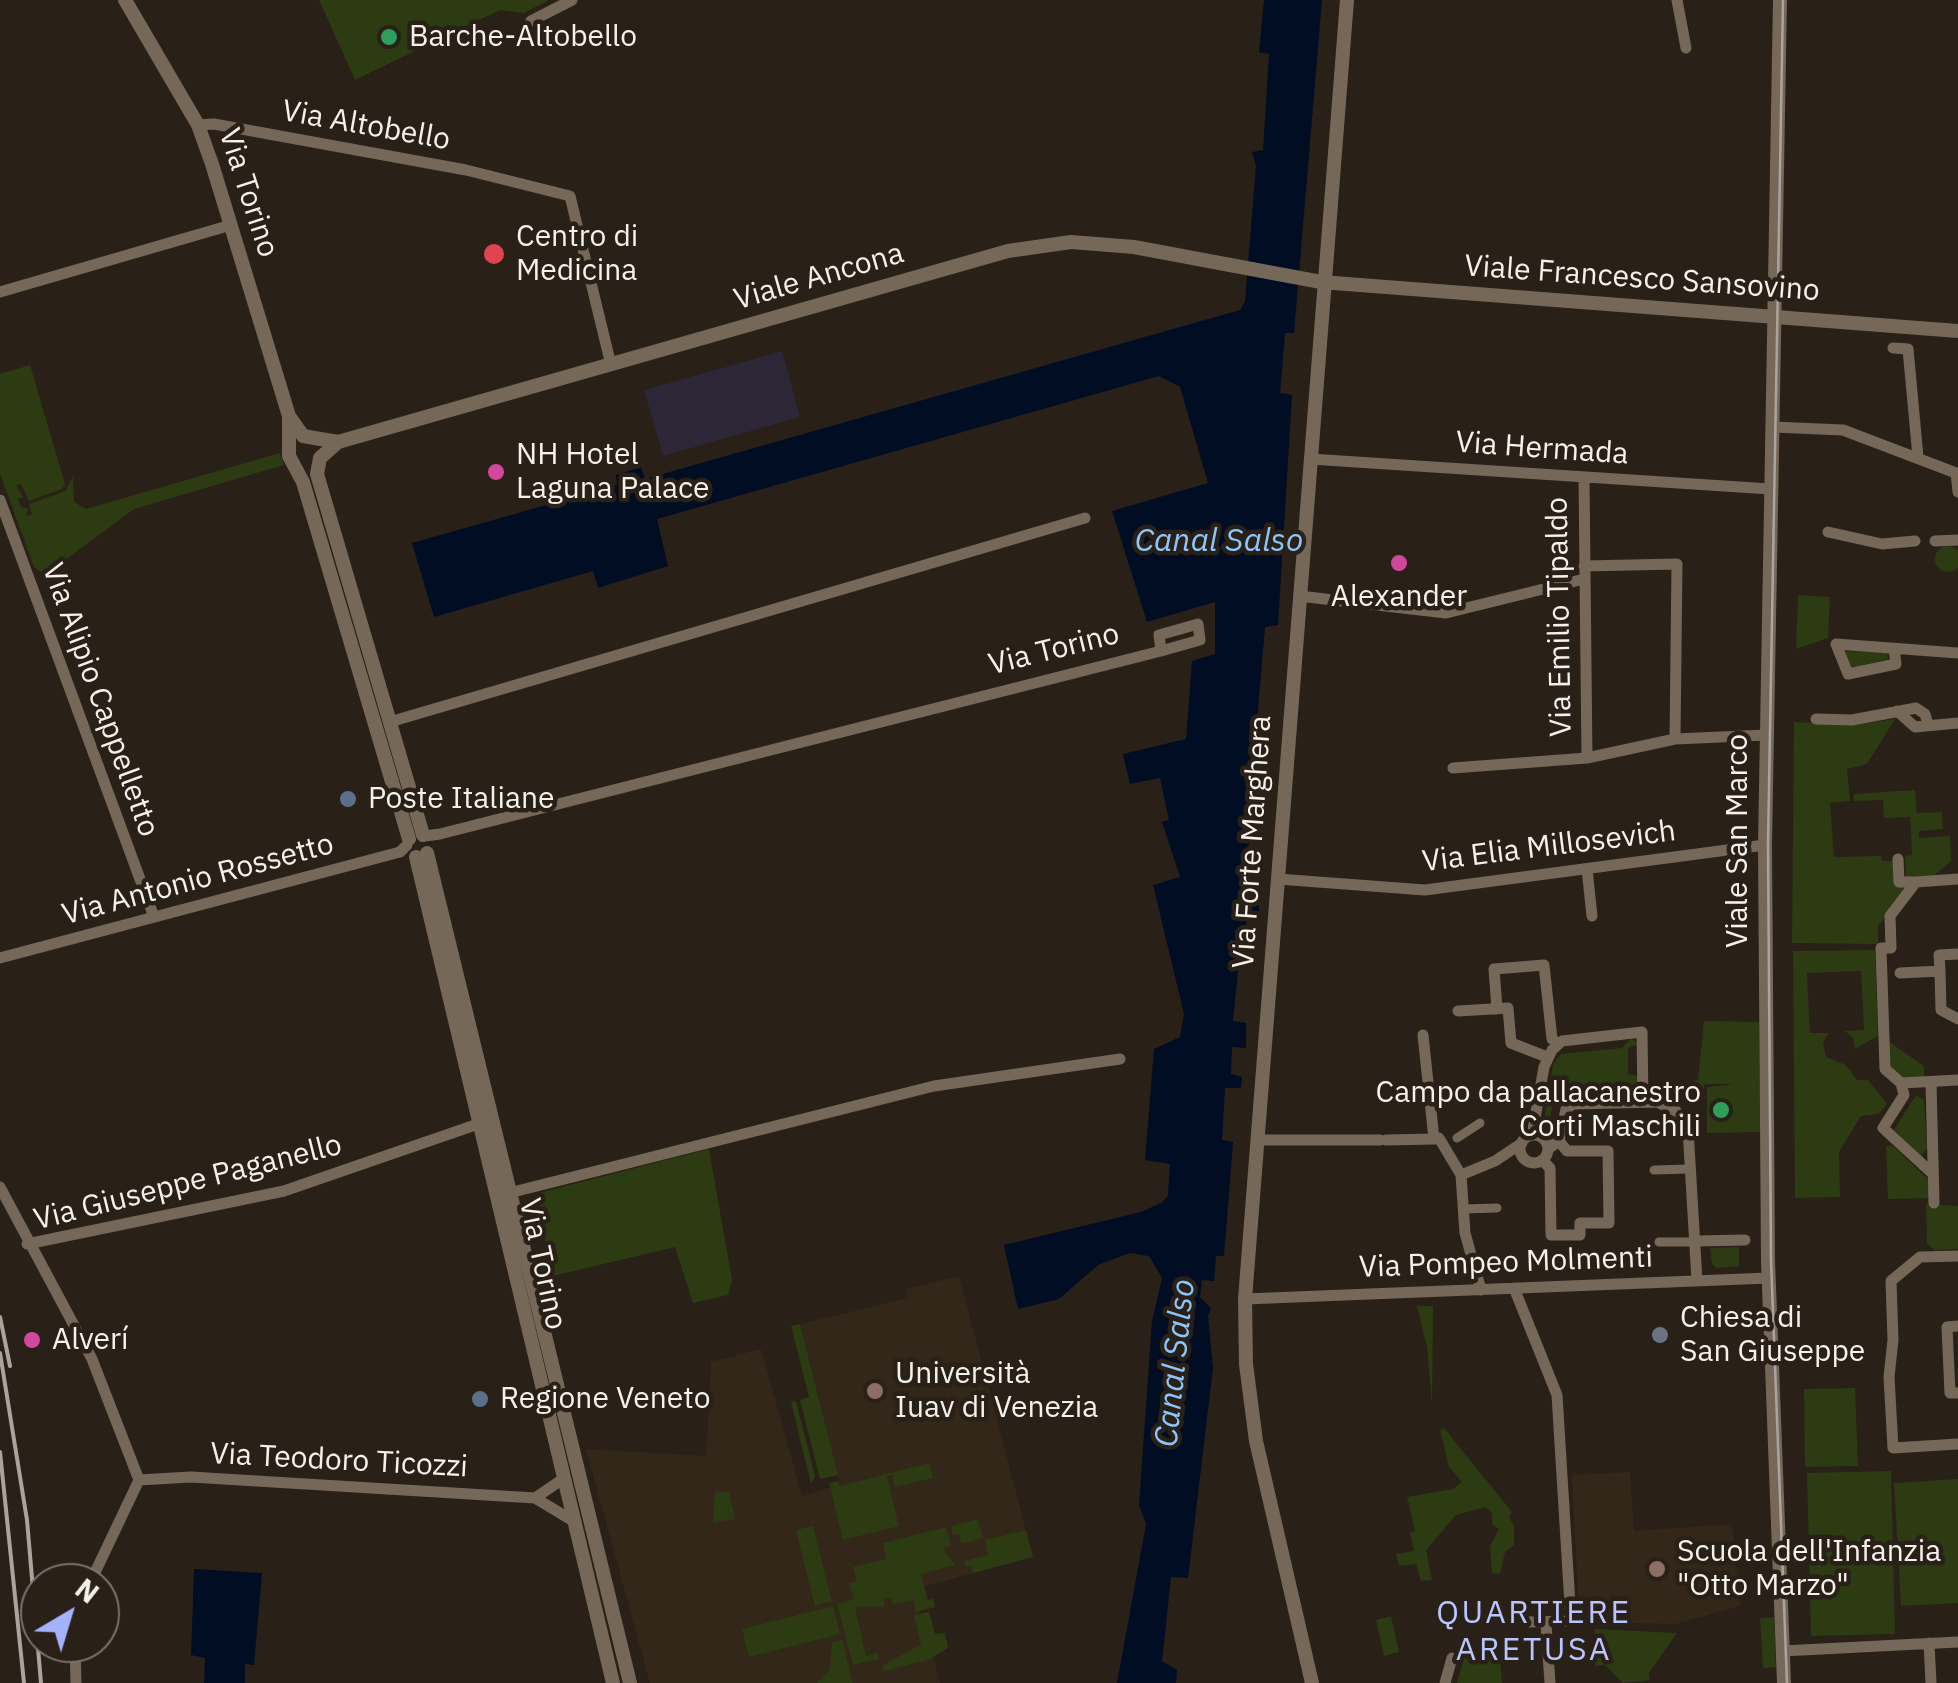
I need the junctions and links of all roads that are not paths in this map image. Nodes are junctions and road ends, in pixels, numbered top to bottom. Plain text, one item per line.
1 (125, 0) edge
2 (572, 0) edge
3 (1347, 0) edge
4 (1677, 0) edge
5 (1780, 0) edge
6 (531, 20) dead end
7 (1686, 48) dead end
8 (198, 125) junction
9 (231, 225) junction
10 (1315, 281) junction
11 (0, 292) edge
12 (1776, 316) junction
13 (1958, 331) edge
14 (1893, 348) dead end
15 (611, 365) junction
16 (1772, 427) junction
17 (302, 440) junction
18 (338, 442) junction
19 (1918, 457) junction
20 (1310, 459) junction
21 (319, 460) junction
22 (294, 465) junction
23 (1584, 477) junction
24 (1770, 489) junction
25 (1958, 492) edge
26 (0, 500) edge
27 (1084, 518) dead end
28 (1828, 532) dead end
29 (1958, 540) edge
30 (1915, 541) dead end
31 (1935, 541) dead end
32 (1584, 573) junction
33 (1299, 596) junction
34 (1894, 648) junction
35 (1162, 651) dead end
36 (1958, 653) edge
37 (1816, 719) dead end
38 (392, 720) junction
39 (1958, 723) edge
40 (1766, 735) junction
41 (1675, 739) junction
42 (1587, 758) junction
43 (1454, 768) dead end
44 (422, 843) junction
45 (1765, 845) junction
46 (1898, 858) dead end
47 (1587, 869) junction
48 (1958, 879) edge
49 (1278, 880) junction
50 (1916, 882) junction
51 (1592, 916) dead end
52 (154, 918) junction
53 (1958, 954) edge
54 (0, 958) edge
55 (1940, 972) junction
56 (1900, 973) dead end
57 (1458, 997) dead end
58 (1502, 1008) junction
59 (1458, 1012) joint
60 (1958, 1019) edge
61 (1423, 1035) dead end
62 (1558, 1044) junction
63 (1547, 1057) junction
64 (1120, 1059) dead end
65 (1958, 1080) edge
66 (1931, 1082) junction
67 (1902, 1083) junction
68 (1642, 1102) junction
69 (1480, 1122) dead end
70 (481, 1124) junction
71 (1457, 1138) dead end
72 (1434, 1139) junction
73 (1527, 1139) junction
74 (1257, 1140) junction
75 (1544, 1153) junction
76 (1495, 1162) junction
77 (1654, 1170) dead end
78 (1689, 1170) junction
79 (1934, 1174) junction
80 (1460, 1175) junction
81 (0, 1186) edge
82 (512, 1192) junction
83 (1934, 1203) dead end
84 (1497, 1208) dead end
85 (1463, 1209) junction
86 (1745, 1240) dead end
87 (1659, 1242) dead end
88 (1698, 1242) junction
89 (27, 1244) junction
90 (1958, 1256) edge
91 (1769, 1278) junction
92 (1697, 1281) junction
93 (1514, 1288) junction
94 (1481, 1290) junction
95 (1245, 1299) junction
96 (1958, 1326) edge
97 (1958, 1393) edge
98 (1958, 1444) edge
99 (564, 1479) junction
100 (139, 1480) junction
101 (535, 1498) junction
102 (575, 1522) junction
103 (100, 1563) edge
104 (1529, 1622) dead end
105 (1546, 1624) junction
106 (1958, 1642) edge
107 (1929, 1643) junction
108 (1782, 1651) junction
109 (1452, 1658) dead end
110 (613, 1683) edge
111 (630, 1683) edge
112 (1312, 1683) edge
113 (1445, 1683) edge
114 (1550, 1683) edge
115 (1784, 1683) edge
116 (1931, 1683) edge

1 - 8 street, Via Torino
2 - 6 street
3 - 10 street, Via Forte Marghera
4 - 7 street
5 - 12 street, Viale San Marco
8 - 9 street, Via Torino
8 - 15 street, Via Altobello
9 - 11 street
9 - 17 street, Via Torino
10 - 12 street, Viale Francesco Sansovino
10 - 15 street, Viale Ancona
10 - 20 street, Via Forte Marghera
12 - 13 street, Viale Francesco Sansovino
12 - 16 street, Viale San Marco
14 - 19 street
15 - 18 street, Viale Ancona
16 - 19 street
16 - 24 street, Viale San Marco
17 - 18 street, Viale Ancona
17 - 21 street, Via Torino
17 - 22 street, Via Torino
18 - 21 street, Viale Ancona
19 - 25 street
20 - 23 street, Via Hermada
20 - 33 street, Via Forte Marghera
21 - 22 street
21 - 38 street, Via Torino
22 - 44 street, Via Torino
23 - 24 street, Via Hermada
23 - 32 street, Via Emilio Tipaldo
24 - 40 street, Viale San Marco
26 - 52 street, Via Alipio Cappelletto
27 - 38 street
28 - 30 street
29 - 31 street
32 - 33 street
32 - 41 street
32 - 42 street, Via Emilio Tipaldo
33 - 49 street, Via Forte Marghera
34 - 34 street
34 - 36 street
35 - 44 street, Via Torino
37 - 39 street
38 - 44 street, Via Torino
40 - 41 street
40 - 45 street, Viale San Marco
41 - 42 street
42 - 43 street
44 - 52 street, Via Antonio Rossetto
44 - 70 street, Via Torino
44 - 82 street, Via Torino
45 - 47 street, Via Elia Millosevich
45 - 91 street, Viale San Marco
46 - 50 street
47 - 49 street, Via Elia Millosevich
47 - 51 street
48 - 50 street
49 - 74 street, Via Forte Marghera
50 - 67 street
52 - 54 street, Via Antonio Rossetto
53 - 55 street
55 - 56 street
55 - 60 street
57 - 59 street
58 - 59 street
58 - 62 street
58 - 63 street
61 - 72 street
62 - 63 street
62 - 68 street
63 - 73 street
64 - 82 street, Via Torino
65 - 66 street
66 - 67 street
66 - 79 street
67 - 79 street
68 - 75 street
68 - 78 street
69 - 71 street
70 - 89 street, Via Giuseppe Paganello
70 - 99 street, Via Torino
72 - 74 street
72 - 80 street
73 - 75 street
73 - 75 street
73 - 76 street
74 - 95 street, Via Forte Marghera
75 - 75 street
75 - 76 street
76 - 80 street
77 - 78 street
78 - 88 street
79 - 83 street
80 - 85 street
81 - 89 street
82 - 111 street, Via Torino
84 - 85 street
85 - 94 street
86 - 88 street
87 - 88 street
88 - 92 street
89 - 100 street, Via Giuseppe Paganello
90 - 98 street
91 - 92 street, Via Pompeo Molmenti
91 - 108 street, Viale San Marco
92 - 93 street, Via Pompeo Molmenti
93 - 94 street, Via Pompeo Molmenti
93 - 105 street
94 - 95 street, Via Pompeo Molmenti
95 - 112 street, Via Forte Marghera
96 - 97 street
99 - 101 street
99 - 102 street, Via Torino
100 - 101 street, Via Teodoro Ticozzi
100 - 103 street
101 - 102 street, Via Teodoro Ticozzi
102 - 110 street, Via Torino
104 - 105 street
105 - 114 street
106 - 107 street
107 - 108 street
107 - 116 street
108 - 115 street, Viale San Marco
109 - 113 street

